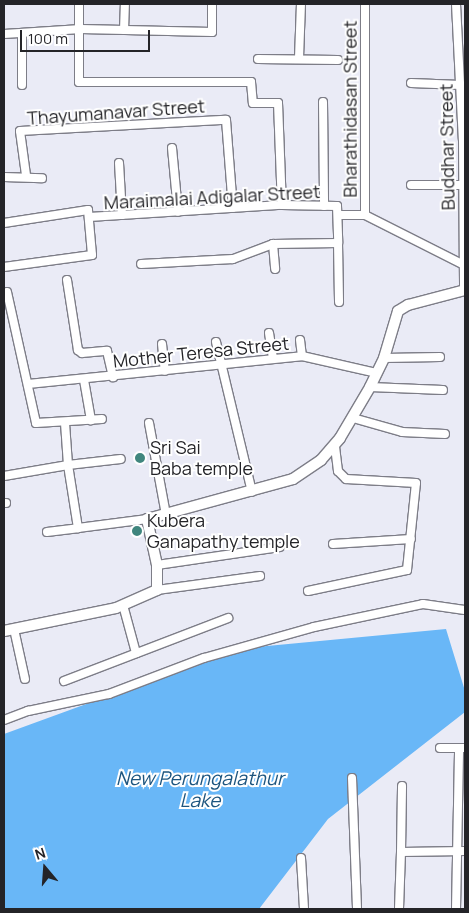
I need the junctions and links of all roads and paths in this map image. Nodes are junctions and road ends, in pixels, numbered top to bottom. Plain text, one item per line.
1 (79, 4) edge
2 (125, 4) edge
3 (212, 4) edge
4 (301, 4) edge
5 (365, 4) edge
6 (456, 4) edge
7 (81, 29) junction
8 (124, 30) junction
9 (22, 33) junction
10 (4, 34) edge
11 (258, 58) dead end
12 (299, 58) junction
13 (338, 60) dead end
14 (462, 80) edge
15 (411, 82) dead end
16 (22, 85) dead end
17 (322, 102) dead end
18 (464, 140) edge
19 (172, 148) dead end
20 (119, 163) dead end
21 (26, 175) junction
22 (4, 177) edge
23 (42, 178) dead end
24 (463, 184) junction
25 (411, 185) dead end
26 (282, 205) junction
27 (324, 206) junction
28 (465, 206) edge
29 (233, 208) junction
30 (178, 212) junction
31 (122, 215) junction
32 (338, 215) junction
33 (365, 215) junction
34 (89, 218) junction
35 (4, 223) edge
36 (338, 243) junction
37 (273, 244) junction
38 (141, 264) dead end
39 (464, 265) junction
40 (4, 268) edge
41 (275, 269) dead end
42 (67, 280) dead end
43 (465, 290) edge
44 (7, 292) dead end
45 (339, 302) dead end
46 (268, 333) dead end
47 (300, 340) dead end
48 (216, 342) dead end
49 (162, 344) dead end
50 (302, 356) junction
51 (440, 356) dead end
52 (384, 358) junction
53 (273, 359) junction
54 (222, 364) junction
55 (165, 371) junction
56 (376, 373) junction
57 (112, 376) junction
58 (84, 380) junction
59 (28, 384) junction
60 (370, 387) junction
61 (443, 390) dead end
62 (102, 418) dead end
63 (353, 418) junction
64 (91, 420) junction
65 (65, 423) junction
66 (149, 423) dead end
67 (445, 434) dead end
68 (334, 444) junction
69 (121, 459) dead end
70 (68, 465) junction
71 (4, 476) edge
72 (252, 492) junction
73 (166, 515) junction
74 (147, 520) junction
75 (78, 528) junction
76 (47, 532) dead end
77 (411, 539) junction
78 (333, 544) dead end
79 (280, 547) dead end
80 (157, 565) junction
81 (260, 576) dead end
82 (157, 590) junction
83 (308, 591) dead end
84 (123, 605) junction
85 (465, 610) edge
86 (228, 618) dead end
87 (14, 628) junction
88 (4, 631) edge
89 (136, 653) junction
90 (25, 679) dead end
91 (64, 680) dead end
92 (4, 720) edge
93 (440, 748) dead end
94 (462, 748) edge
95 (352, 778) dead end
96 (402, 786) dead end
97 (455, 850) junction
98 (465, 850) edge
99 (401, 852) junction
100 (301, 858) dead end
101 (304, 909) edge
102 (357, 909) edge
103 (399, 909) edge
104 (456, 909) edge

1 - 7 street
2 - 8 street
3 - 8 street
4 - 12 street
5 - 33 street, Bharathidasan Street
6 - 14 street, Buddhar Street
7 - 8 street
7 - 9 street
7 - 26 street
9 - 10 street
9 - 16 street
11 - 12 street
12 - 13 street
14 - 15 street
14 - 18 street, Buddhar Street
17 - 27 street
18 - 24 street, Buddhar Street
19 - 30 street
20 - 31 street
21 - 22 street
21 - 23 street
21 - 29 street, Thayumanavar Street
24 - 25 street
24 - 28 street, Buddhar Street
26 - 27 street, Maraimalai Adigalar Street
26 - 29 street, Maraimalai Adigalar Street
27 - 32 street, Maraimalai Adigalar Street
28 - 39 street, Buddhar Street
29 - 30 street, Maraimalai Adigalar Street
30 - 31 street, Maraimalai Adigalar Street
31 - 34 street, Maraimalai Adigalar Street
32 - 33 street
32 - 36 street
33 - 39 street
34 - 35 street
34 - 40 street
36 - 37 street
36 - 45 street
37 - 38 street
37 - 41 street
39 - 43 street, Buddhar Street
42 - 57 street
43 - 52 street
44 - 59 street
46 - 53 street
47 - 50 street
48 - 54 street
49 - 55 street
50 - 53 street, Mother Teresa Street
50 - 56 street, Mother Teresa Street
51 - 52 street
52 - 56 street
53 - 54 street, Mother Teresa Street
54 - 55 street, Mother Teresa Street
54 - 72 street
55 - 57 street, Mother Teresa Street
56 - 60 street
57 - 58 street, Mother Teresa Street
58 - 59 street, Mother Teresa Street
58 - 64 street
59 - 65 street
60 - 61 street
60 - 63 street
62 - 64 street
63 - 67 street
63 - 68 street
64 - 65 street
65 - 70 street
66 - 73 street
68 - 72 street
68 - 77 street
69 - 70 street
70 - 71 street
70 - 75 street
72 - 73 street
73 - 74 street
74 - 75 street
74 - 80 street
75 - 76 street
77 - 78 street
77 - 83 street
79 - 80 street
80 - 82 street
81 - 82 street
82 - 84 street
84 - 87 street
84 - 89 street
85 - 92 street
86 - 89 street
87 - 88 street
87 - 90 street
89 - 91 street
93 - 94 street
94 - 97 street
95 - 102 street
96 - 99 street
97 - 98 street
97 - 99 street
97 - 104 street
99 - 103 street
100 - 101 street

